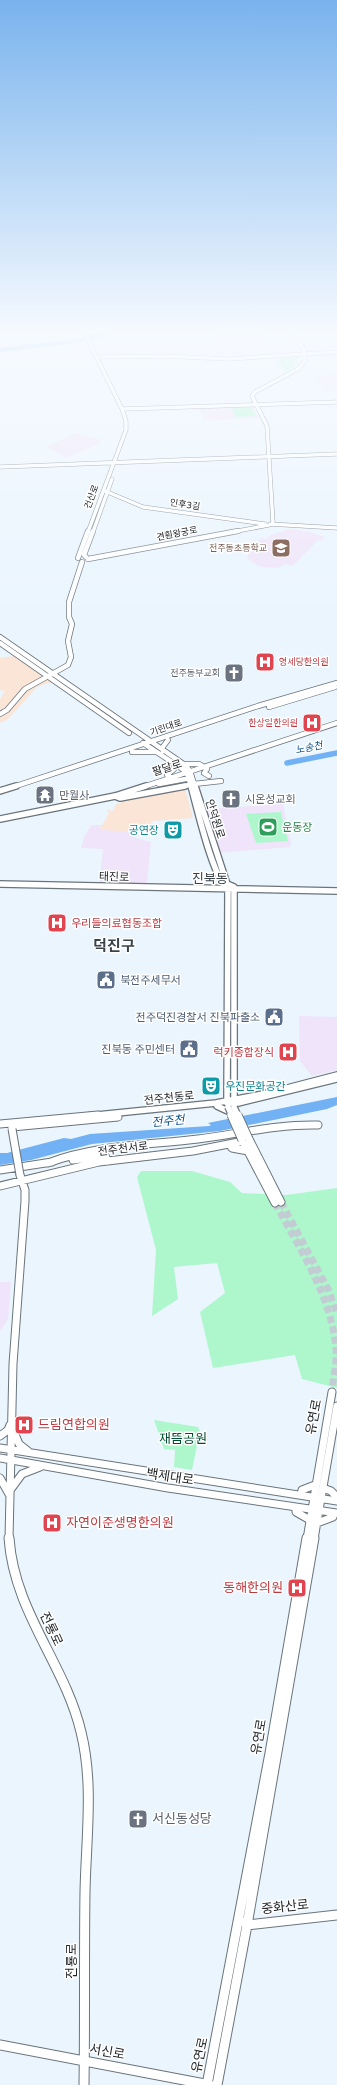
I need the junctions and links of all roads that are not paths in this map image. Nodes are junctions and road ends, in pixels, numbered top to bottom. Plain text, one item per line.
1 (129, 431) edge
2 (268, 431) edge
3 (337, 453) edge
4 (270, 456) junction
5 (116, 462) junction
6 (0, 467) edge
7 (105, 491) junction
8 (272, 525) junction
9 (337, 528) edge
10 (78, 558) junction
11 (87, 558) junction
12 (82, 562) junction
13 (0, 637) edge
14 (0, 643) edge
15 (54, 673) junction
16 (49, 676) junction
17 (337, 683) edge
18 (337, 687) edge
19 (0, 714) edge
20 (337, 723) edge
21 (138, 736) junction
22 (166, 738) junction
23 (149, 744) junction
24 (130, 750) junction
25 (163, 751) junction
26 (157, 752) junction
27 (174, 762) junction
28 (183, 764) junction
29 (203, 766) junction
30 (188, 771) junction
31 (209, 776) dead end
32 (170, 777) junction
33 (192, 781) junction
34 (221, 781) dead end
35 (156, 782) junction
36 (0, 791) edge
37 (0, 794) edge
38 (114, 796) junction
39 (0, 819) edge
40 (220, 881) junction
41 (0, 884) edge
42 (213, 889) junction
43 (337, 890) edge
44 (233, 891) junction
45 (337, 1075) edge
46 (337, 1079) edge
47 (231, 1106) junction
48 (0, 1124) edge
49 (318, 1125) dead end
50 (11, 1126) junction
51 (0, 1128) edge
52 (245, 1139) junction
53 (232, 1144) junction
54 (248, 1151) junction
55 (108, 1161) junction
56 (48, 1163) junction
57 (0, 1170) edge
58 (21, 1178) junction
59 (0, 1186) edge
60 (332, 1392) tunnel mouth
61 (337, 1406) edge
62 (10, 1423) junction
63 (0, 1436) edge
64 (0, 1448) edge
65 (10, 1450) junction
66 (32, 1452) junction
67 (0, 1458) edge
68 (10, 1460) junction
69 (50, 1466) junction
70 (0, 1478) edge
71 (319, 1486) junction
72 (9, 1493) junction
73 (286, 1493) junction
74 (301, 1495) junction
75 (337, 1497) edge
76 (317, 1498) junction
77 (337, 1501) edge
78 (283, 1506) junction
79 (296, 1508) junction
80 (315, 1510) junction
81 (336, 1513) edge
82 (313, 1521) junction
83 (337, 1915) edge
84 (240, 1917) junction
85 (247, 1925) junction
86 (0, 2045) edge
87 (84, 2062) junction
88 (84, 2085) edge
89 (208, 2085) edge
90 (217, 2085) edge

1 - 5 street, 건산로
2 - 4 street
3 - 4 street
4 - 5 street
4 - 5 street
4 - 8 street
5 - 6 street
5 - 6 street
5 - 7 street, 건산로
7 - 8 street, 인후3길
7 - 10 street, 건산로
7 - 11 street, 건산로
8 - 9 street, 견훤왕궁로
8 - 11 street, 견훤왕궁로
10 - 11 street
10 - 12 street
11 - 12 street
12 - 15 street
13 - 15 street, 안덕원로
14 - 16 street, 안덕원로
15 - 16 street
15 - 21 street, 안덕원로
16 - 19 street
16 - 21 street, 안덕원로
17 - 22 street, 기린대로
18 - 22 street, 기린대로
20 - 29 street, 팔달로
21 - 22 street
21 - 23 street, 안덕원로
21 - 24 street
22 - 23 street, 기린대로
22 - 25 street
23 - 24 street, 기린대로
23 - 25 street, 안덕원로
23 - 26 street
24 - 26 street
24 - 36 street, 기린대로
24 - 37 street, 기린대로
25 - 28 street, 안덕원로
26 - 27 street
27 - 30 street
27 - 32 street
28 - 29 street
28 - 30 street, 안덕원로
29 - 30 street, 팔달로
29 - 31 street
30 - 32 street, 팔달로
30 - 33 street, 안덕원로
32 - 35 street, 팔달로
33 - 34 street
33 - 35 street
33 - 38 street
33 - 40 street, 안덕원로
33 - 44 street, 안덕원로
35 - 38 street, 팔달로
38 - 39 street, 팔달로
40 - 42 street
40 - 44 street, 안덕원로
41 - 42 street, 태진로
42 - 44 street, 태진로
43 - 44 street, 태진로
43 - 44 street, 태진로
44 - 47 street
44 - 47 street
45 - 47 street, 전주천동로
46 - 47 street
47 - 50 street, 전주천동로
47 - 50 street, 전주천동로
47 - 52 street, bridge
47 - 52 street, bridge
48 - 50 street, 전주천동로
49 - 56 street
50 - 51 street, 전주천동로
50 - 58 street, 전룡로, bridge
52 - 53 street, 전주천서로
52 - 54 street
52 - 54 street
53 - 54 street
53 - 55 street, 전주천서로
55 - 56 street
55 - 58 street, 전주천서로
56 - 57 street
58 - 59 street, 전주천서로
58 - 62 street, 전룡로
60 - 71 street, 유연로
61 - 71 street, 유연로
62 - 63 street
62 - 65 street, 전룡로
62 - 66 street
64 - 65 street, 백제대로
65 - 66 street, 백제대로
65 - 68 street, 전룡로
66 - 73 street, 백제대로
67 - 68 street, 백제대로
68 - 69 street, 백제대로
68 - 72 street, 전룡로
69 - 72 street
69 - 78 street, 백제대로
70 - 72 street
71 - 74 street
71 - 75 street
71 - 76 street, 유연로
72 - 87 street, 전룡로
73 - 74 street, 백제대로
73 - 78 street
74 - 76 street, 백제대로
76 - 77 street, 백제대로
76 - 80 street, 유연로
78 - 79 street, 백제대로
79 - 80 street, 백제대로
79 - 82 street
80 - 81 street, 백제대로
80 - 82 street, 유연로
81 - 82 street
82 - 84 street, 유연로
82 - 85 street, 유연로
83 - 85 street, 중화산로
84 - 85 street, 중화산로
84 - 89 street, 유연로
85 - 90 street, 유연로
86 - 87 street, 서신로
87 - 88 street, 전룡로
87 - 89 street, 서신로

